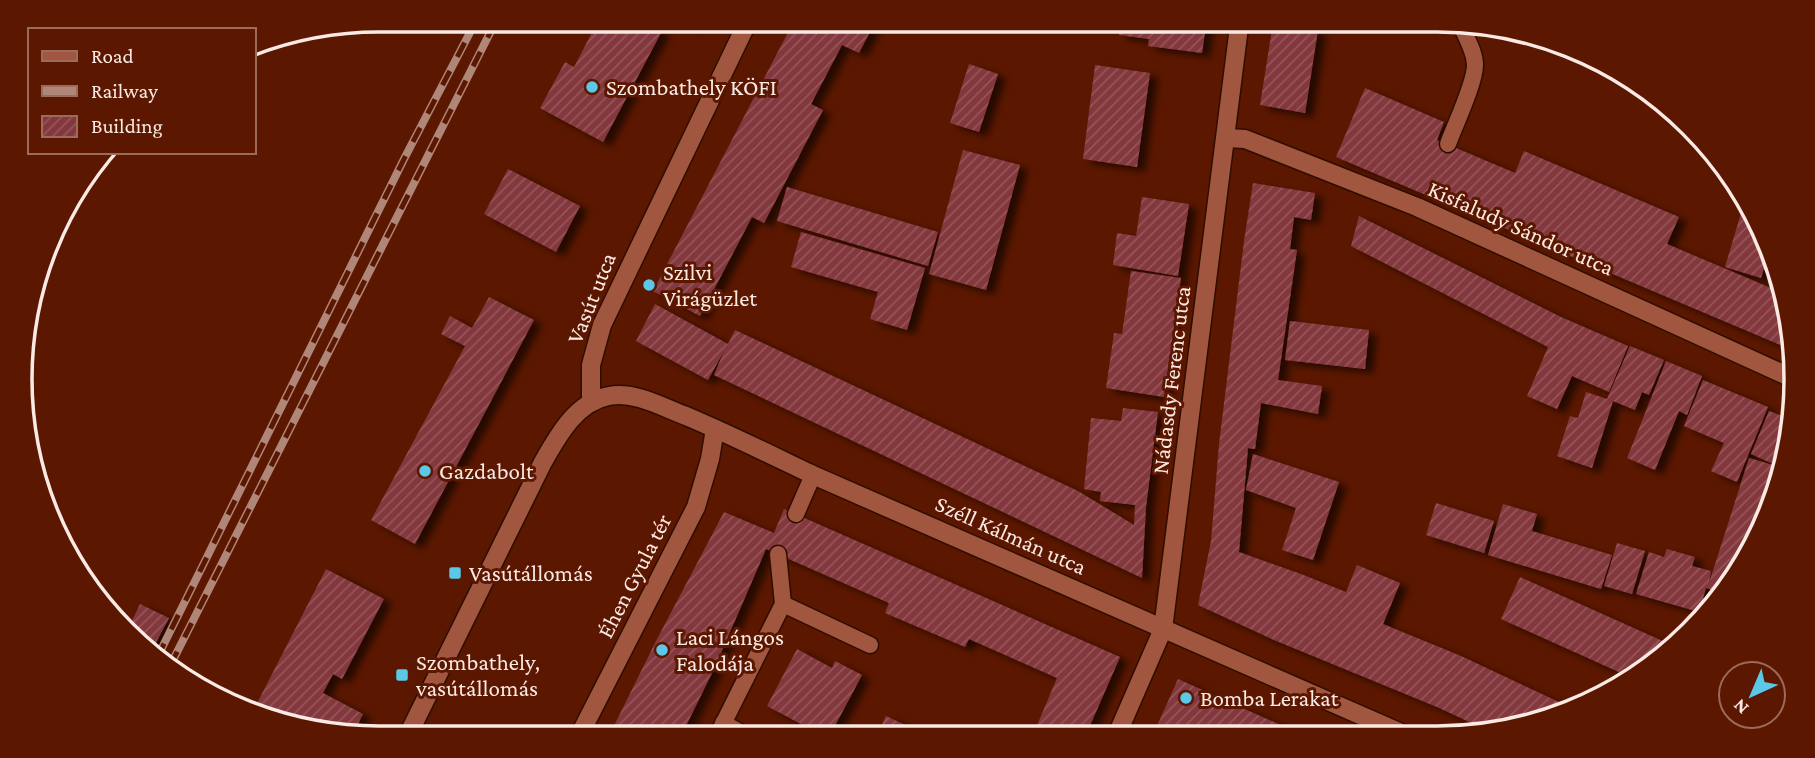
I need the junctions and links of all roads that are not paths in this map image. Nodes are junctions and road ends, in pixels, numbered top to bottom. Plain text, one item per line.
1 (743, 32) edge
2 (1238, 32) edge
3 (1464, 32) edge
4 (1226, 138) junction
5 (1448, 144) dead end
6 (1784, 374) edge
7 (591, 402) junction
8 (715, 429) junction
9 (813, 475) junction
10 (796, 514) dead end
11 (778, 554) dead end
12 (783, 604) junction
13 (1163, 629) junction
14 (870, 645) dead end
15 (411, 726) edge
16 (584, 726) edge
17 (722, 726) edge
18 (1121, 726) edge
19 (1385, 726) edge

1 - 7 street, Vasút utca
2 - 4 street, Nádasdy Ferenc utca
3 - 5 lane
4 - 6 street, Kisfaludy Sándor utca
4 - 13 street, Nádasdy Ferenc utca
7 - 8 street, Széll Kálmán utca
7 - 15 street
8 - 9 street, Széll Kálmán utca
8 - 16 street, Éhen Gyula tér
9 - 10 lane
9 - 13 street, Széll Kálmán utca
11 - 12 lane
12 - 14 lane
12 - 17 lane
13 - 18 street, Nádasdy Ferenc utca
13 - 19 street, Széll Kálmán utca

